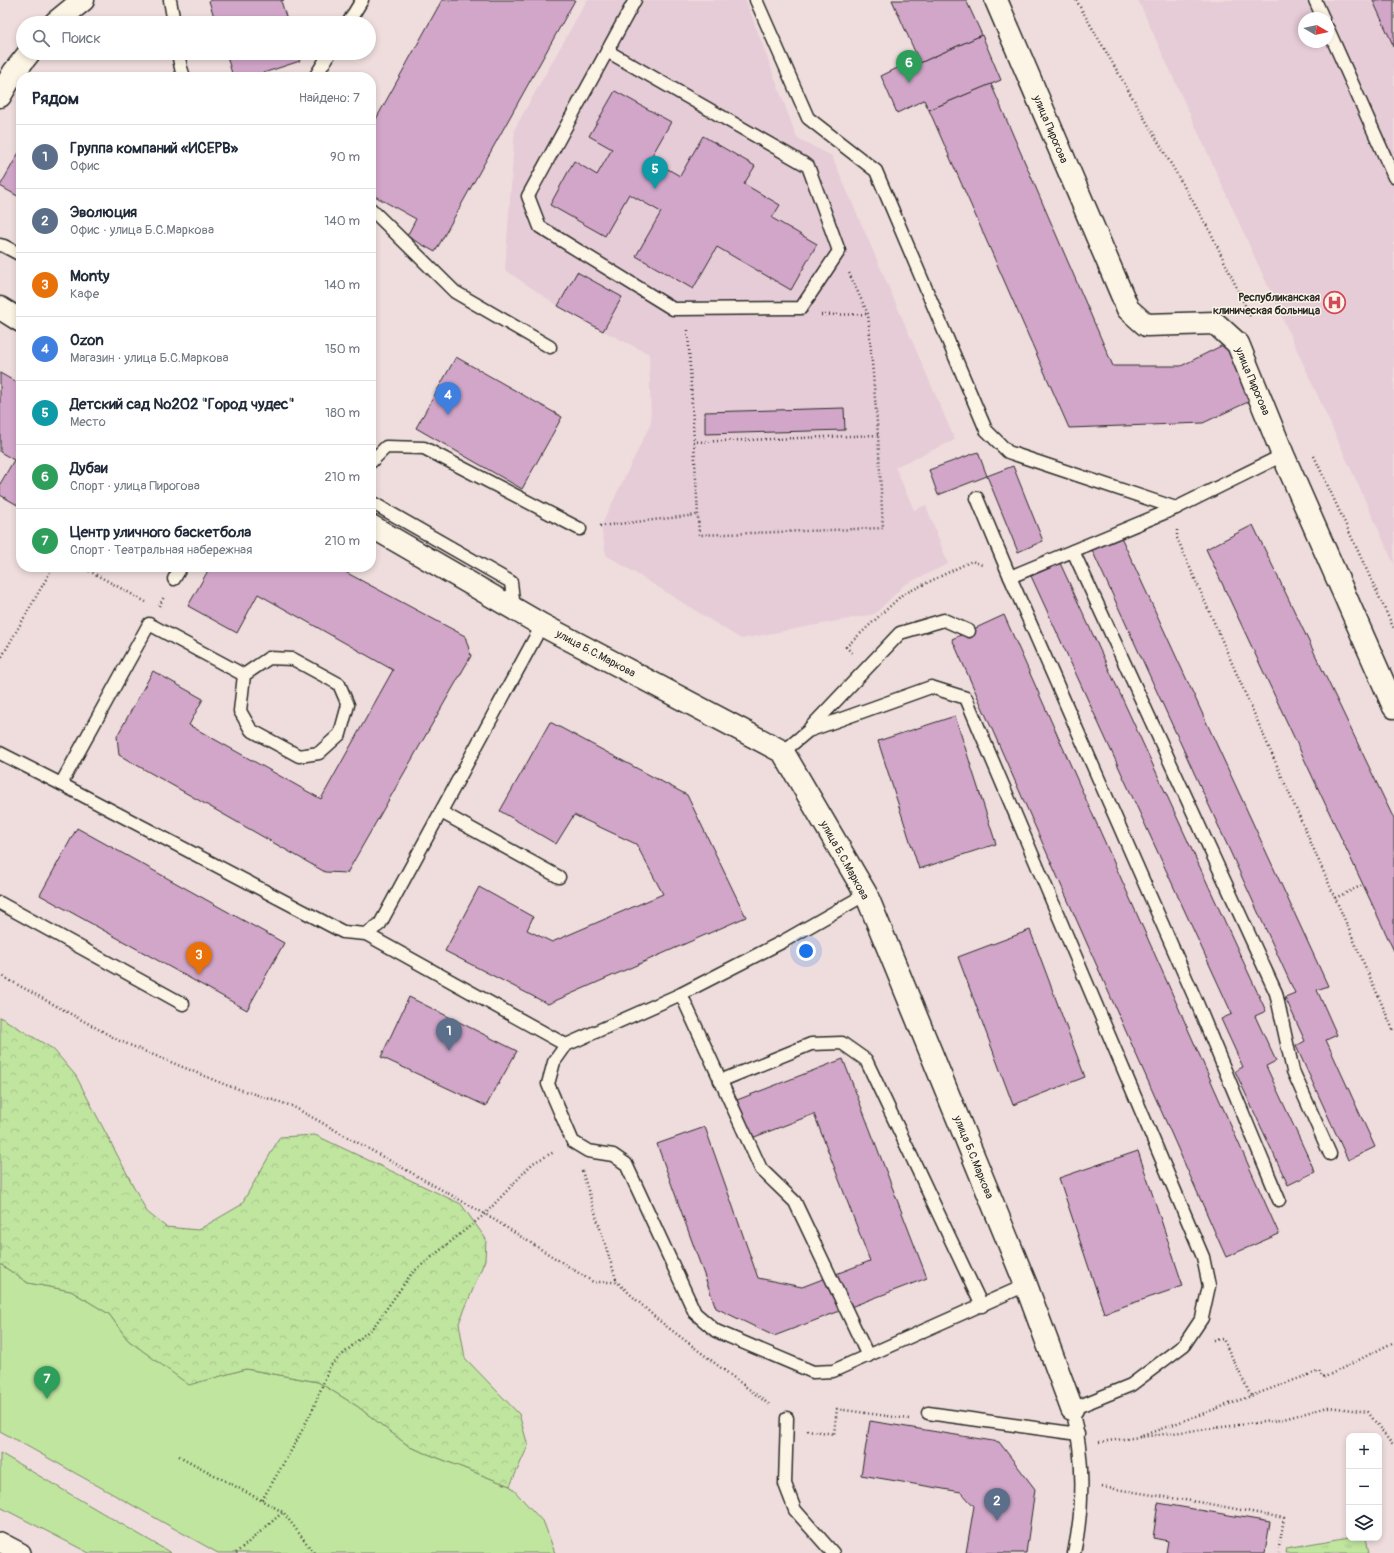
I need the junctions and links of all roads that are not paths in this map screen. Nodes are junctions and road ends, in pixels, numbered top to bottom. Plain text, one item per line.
1 (83, 0) edge
2 (170, 0) edge
3 (362, 0) edge
4 (635, 0) edge
5 (756, 0) edge
6 (996, 0) edge
7 (1315, 0) edge
8 (1320, 12) edge
9 (64, 16) edge
10 (173, 16) edge
11 (352, 16) edge
12 (1334, 42) edge
13 (607, 51) junction
14 (26, 60) edge
15 (179, 60) edge
16 (326, 60) edge
17 (20, 72) edge
18 (182, 72) edge
19 (318, 72) edge
20 (16, 77) edge
21 (0, 96) edge
22 (1394, 176) edge
23 (376, 214) edge
24 (0, 246) edge
25 (16, 252) edge
26 (0, 308) edge
27 (16, 319) edge
28 (550, 347) dead end
29 (1283, 455) junction
30 (376, 457) edge
31 (977, 498) dead end
32 (376, 505) edge
33 (1176, 508) junction
34 (376, 529) edge
35 (580, 529) road end
36 (1073, 551) junction
37 (178, 572) edge
38 (1010, 577) junction
39 (174, 579) road end
40 (514, 609) junction
41 (542, 625) junction
42 (969, 631) dead end
43 (244, 675) junction
44 (1394, 707) edge
45 (808, 731) junction
46 (783, 752) junction
47 (0, 753) edge
48 (62, 784) junction
49 (441, 812) junction
50 (559, 878) dead end
51 (866, 894) junction
52 (0, 903) edge
53 (366, 934) junction
54 (680, 994) junction
55 (183, 1004) dead end
56 (566, 1045) junction
57 (720, 1082) junction
58 (1330, 1154) dead end
59 (1279, 1200) dead end
60 (1026, 1285) junction
61 (982, 1306) junction
62 (868, 1356) junction
63 (1072, 1409) junction
64 (928, 1413) dead end
65 (787, 1422) road end
66 (1079, 1439) junction
67 (0, 1542) edge
68 (22, 1553) edge
69 (833, 1553) edge
70 (1074, 1553) edge

1 - 9 street
2 - 10 lane
3 - 11 lane
4 - 13 lane
5 - 33 lane
6 - 29 street, улица Пирогова
7 - 8 lane
12 - 22 lane
13 - 13 lane
14 - 17 street
15 - 18 lane
16 - 19 lane
20 - 21 street
23 - 28 lane
24 - 25 lane
26 - 27 street
29 - 33 lane
29 - 44 street, улица Пирогова
30 - 35 lane
31 - 38 lane
32 - 40 lane
33 - 36 lane
34 - 40 street, улица Б.С.Маркова
36 - 38 lane
36 - 58 lane
37 - 39 lane
38 - 59 lane
40 - 41 street, улица Б.С.Маркова
41 - 46 street, улица Б.С.Маркова
41 - 49 lane
42 - 45 lane
43 - 43 lane
43 - 48 lane
45 - 46 lane
45 - 63 lane
46 - 51 street, улица Б.С.Маркова
47 - 48 lane
48 - 53 lane
49 - 50 lane
49 - 53 lane
51 - 54 lane
51 - 60 street, улица Б.С.Маркова
52 - 55 lane
53 - 56 lane
54 - 56 lane
54 - 57 lane
56 - 62 lane
57 - 61 lane
57 - 62 lane
60 - 61 lane
60 - 63 street, улица Б.С.Маркова
61 - 62 lane
63 - 66 lane
64 - 66 lane
65 - 69 lane
66 - 70 lane
67 - 68 street

